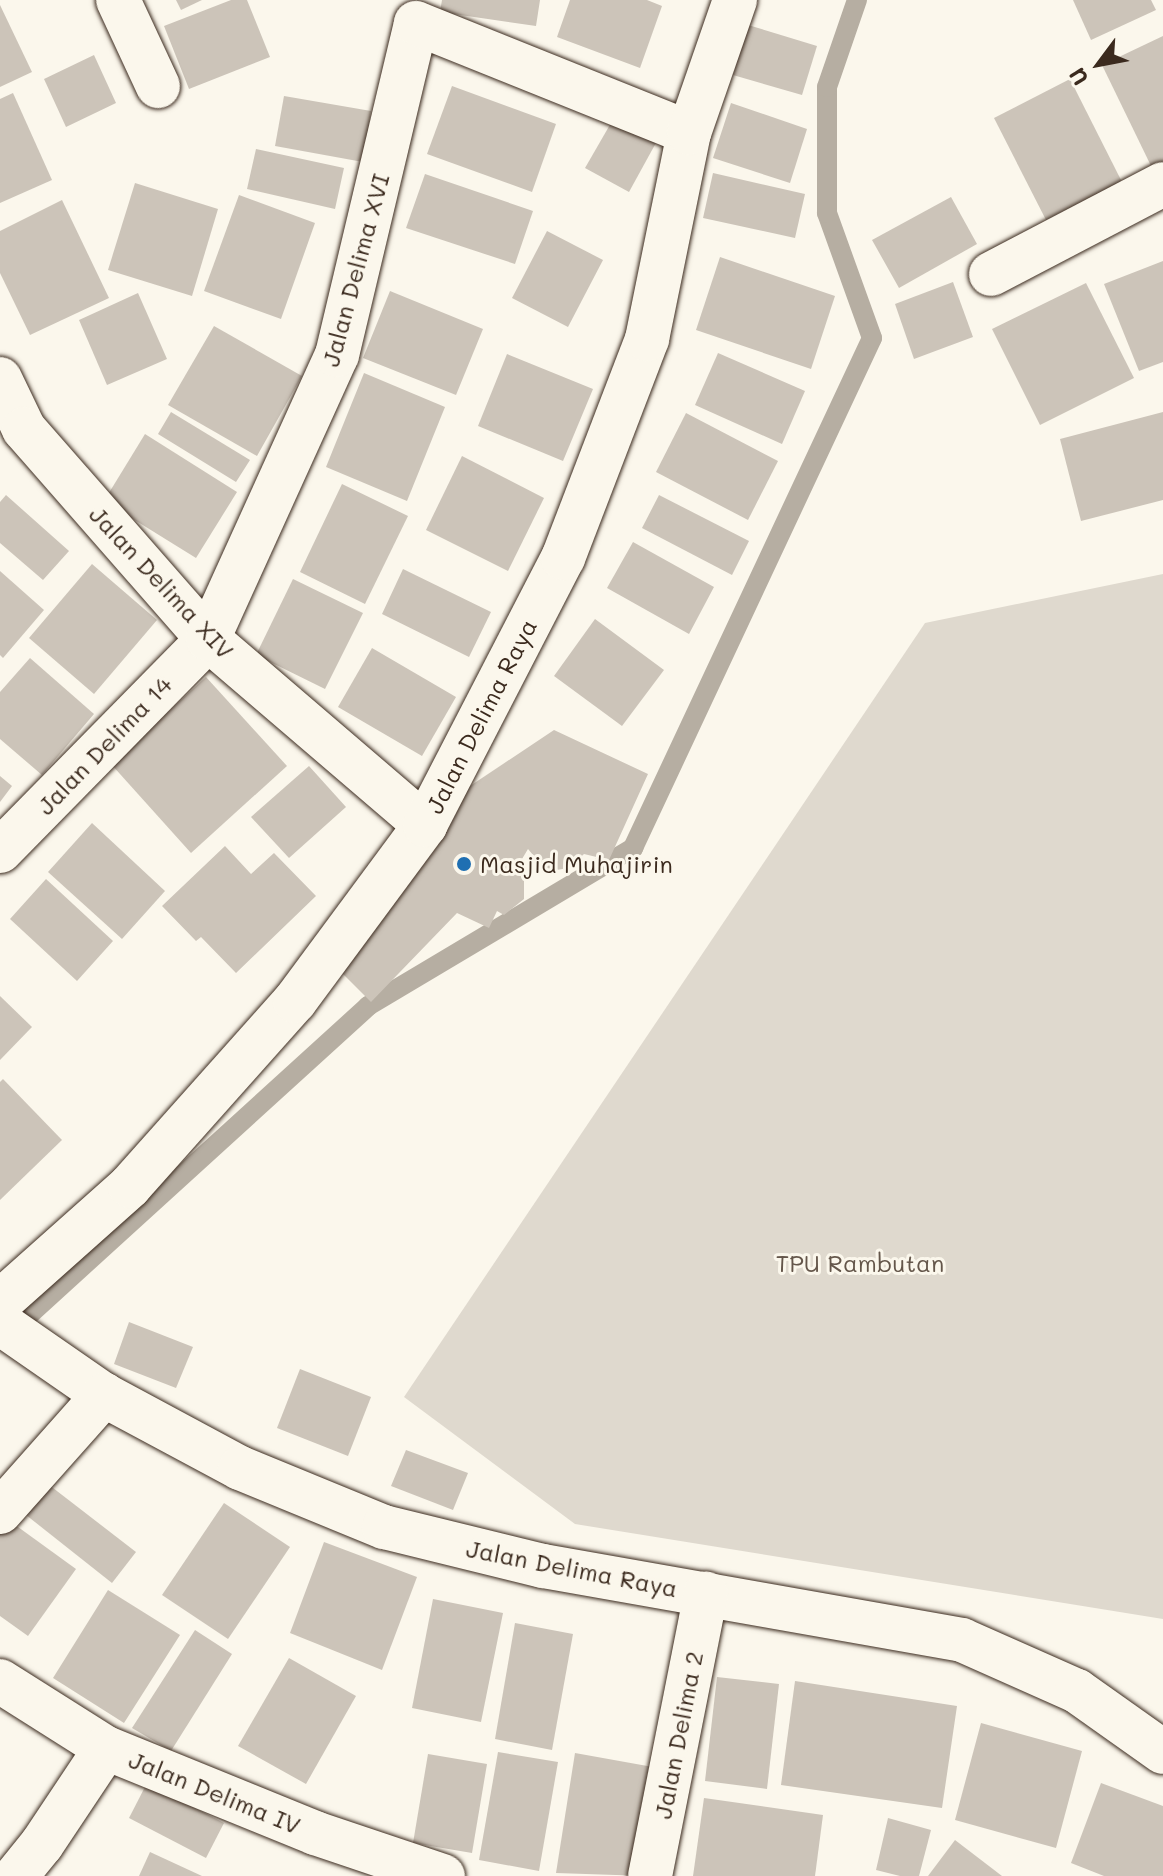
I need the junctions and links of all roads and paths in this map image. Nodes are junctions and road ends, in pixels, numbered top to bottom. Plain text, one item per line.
1 (118, 0) edge
2 (735, 0) edge
3 (417, 11) edge
4 (158, 86) dead end
5 (689, 133) junction
6 (1163, 184) edge
7 (991, 274) dead end
8 (0, 379) edge
9 (12, 442) edge
10 (208, 639) junction
11 (425, 825) junction
12 (0, 851) edge
13 (0, 1302) edge
14 (0, 1323) edge
15 (104, 1395) junction
16 (0, 1512) edge
17 (706, 1594) junction
18 (0, 1681) edge
19 (106, 1748) junction
20 (1163, 1752) edge
21 (16, 1876) edge
22 (443, 1876) edge
23 (650, 1876) edge

1 - 4 street
2 - 5 street, Jalan Delima Raya
3 - 5 street, Jalan Delima XVI
3 - 10 street, Jalan Delima XVI
5 - 11 street, Jalan Delima Raya
6 - 7 street
8 - 9 street, Jalan Delima XIV
9 - 10 street, Jalan Delima XIV
10 - 11 street, Jalan Delima XIV
10 - 12 street, Jalan Delima 14
11 - 13 street, Jalan Delima Raya
14 - 15 street, Jalan Delima Raya
15 - 16 street
15 - 17 street, Jalan Delima Raya
17 - 20 street, Jalan Delima Raya
17 - 23 street, Jalan Delima 2
18 - 19 street, Jalan Delima IV
19 - 21 street
19 - 22 street, Jalan Delima IV

